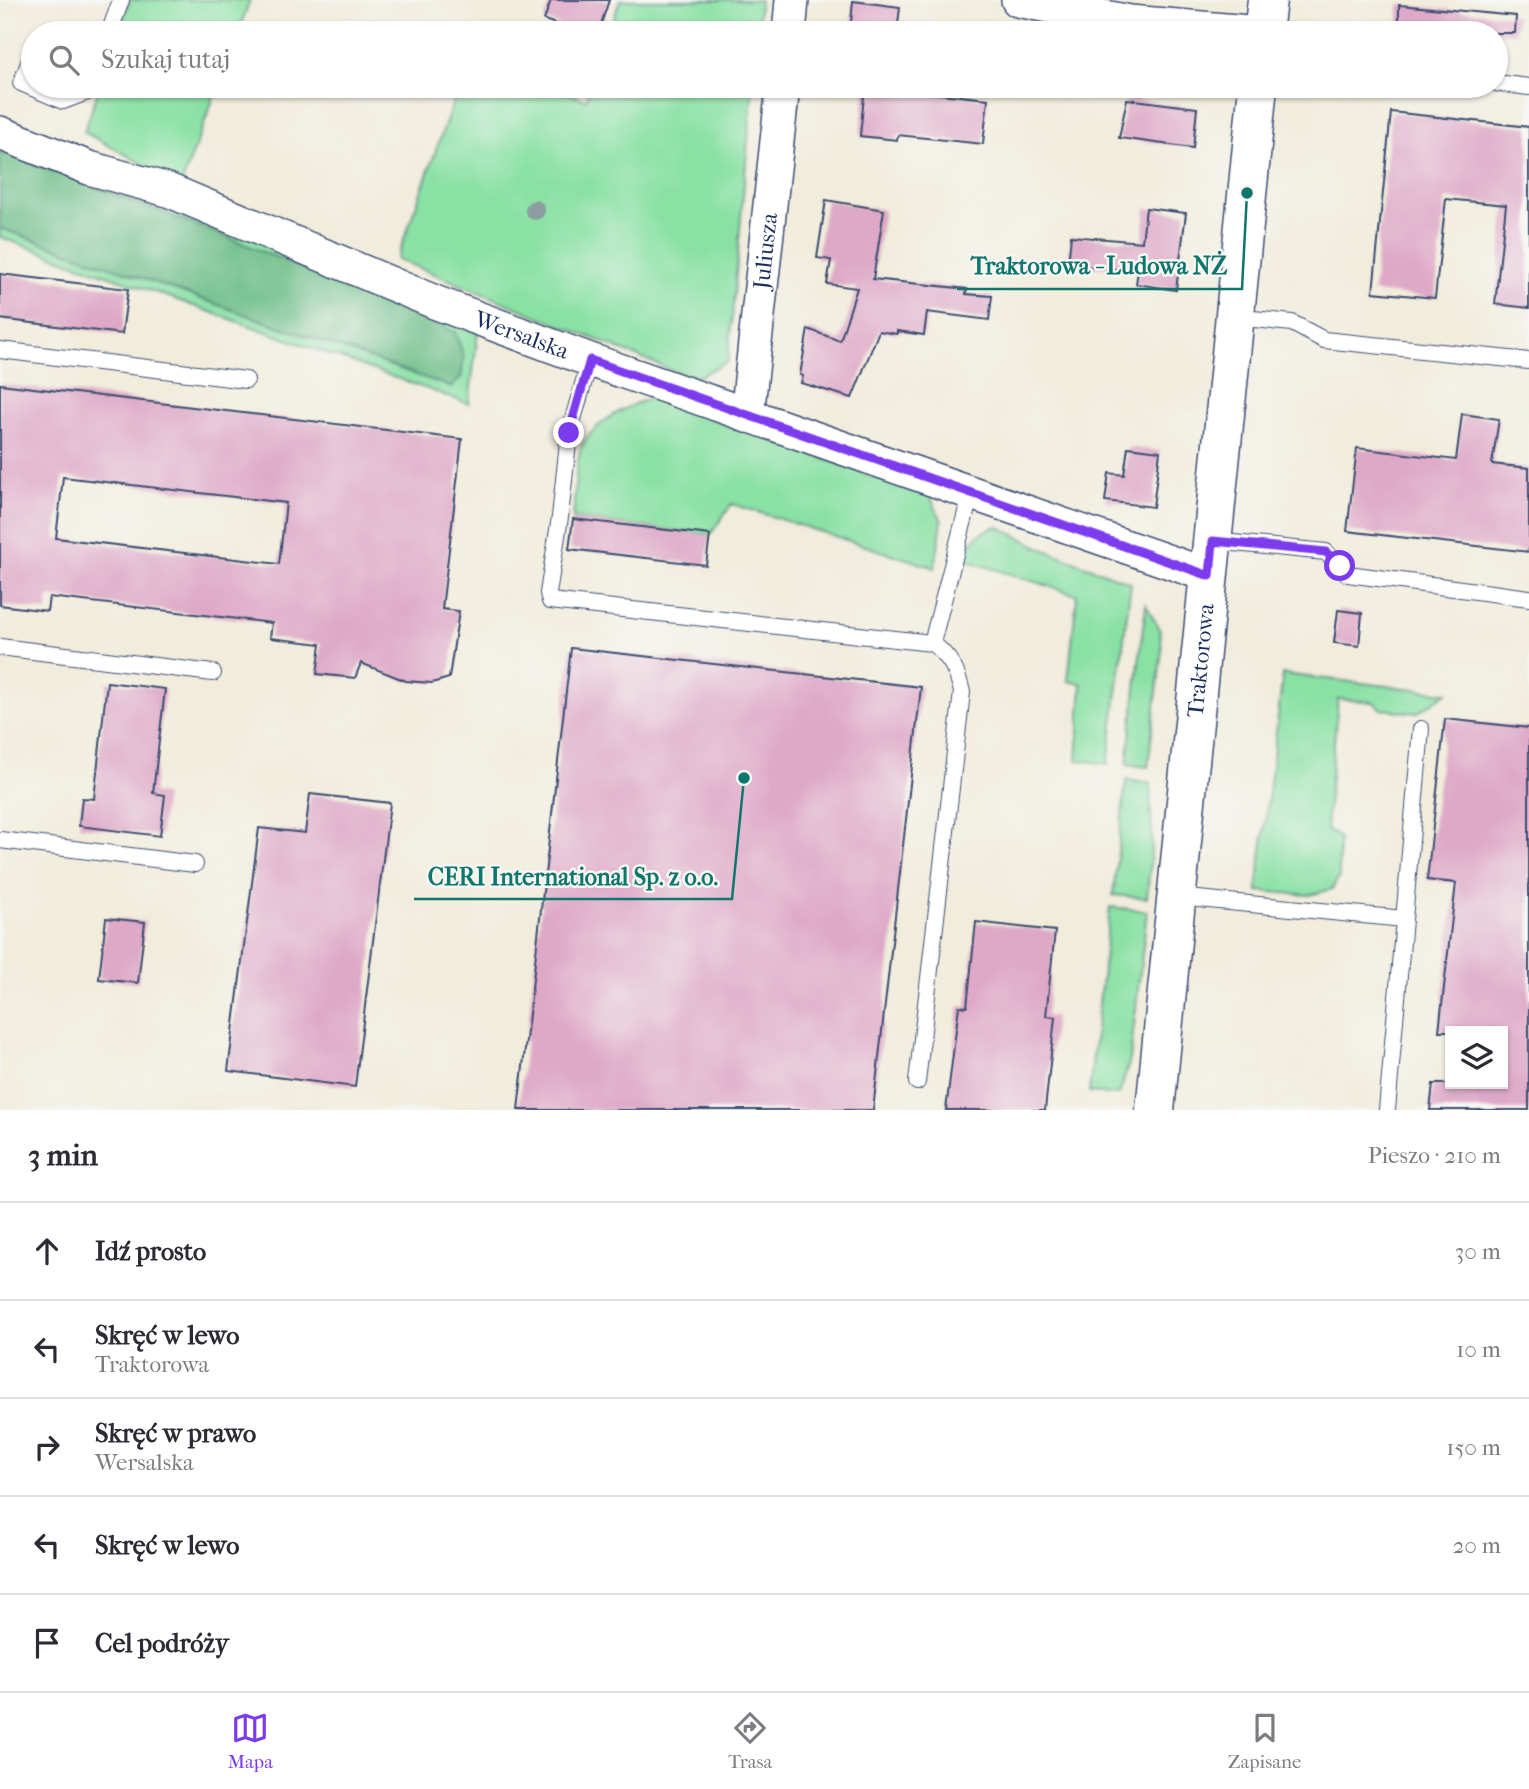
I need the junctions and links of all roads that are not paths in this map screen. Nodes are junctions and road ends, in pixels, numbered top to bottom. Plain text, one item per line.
1 (121, 0) edge
2 (792, 0) edge
3 (1018, 0) edge
4 (1267, 0) edge
5 (113, 21) edge
6 (790, 21) edge
7 (1125, 21) edge
8 (1264, 21) edge
9 (1508, 84) edge
10 (1529, 87) edge
11 (782, 98) edge
12 (1257, 98) edge
13 (0, 132) edge
14 (1235, 317) junction
15 (0, 350) edge
16 (590, 360) junction
17 (1529, 361) edge
18 (246, 380) dead end
19 (747, 416) junction
20 (971, 493) junction
21 (1212, 559) junction
22 (1529, 598) edge
23 (932, 643) junction
24 (0, 647) edge
25 (213, 673) dead end
26 (1421, 729) dead end
27 (0, 841) edge
28 (195, 864) dead end
29 (1178, 897) junction
30 (1404, 919) junction
31 (917, 1082) dead end
32 (1155, 1110) edge
33 (1387, 1110) edge

1 - 5 lane
2 - 6 street
3 - 7 street
4 - 8 street
9 - 10 lane
11 - 19 street, Juliusza
12 - 14 street, Traktorowa
13 - 16 street, Wersalska
14 - 17 lane
14 - 21 street, Traktorowa
15 - 18 lane
16 - 19 street, Wersalska
16 - 23 lane
19 - 20 street, Wersalska
20 - 21 street, Wersalska
20 - 23 lane
21 - 22 lane
21 - 29 street, Traktorowa
23 - 31 lane
24 - 25 lane
26 - 30 lane
27 - 28 lane
29 - 30 lane
29 - 32 street, Traktorowa
30 - 33 lane

